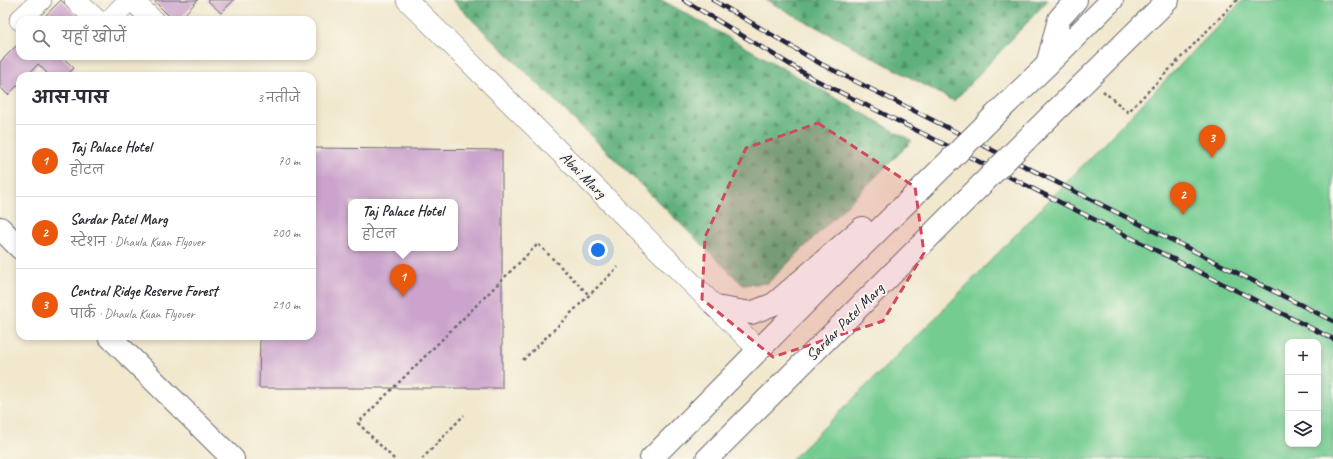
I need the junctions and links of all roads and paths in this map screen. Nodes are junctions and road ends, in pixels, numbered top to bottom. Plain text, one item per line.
1 (41, 0) edge
2 (75, 0) edge
3 (131, 0) edge
4 (407, 0) edge
5 (1076, 0) edge
6 (1112, 0) edge
7 (1168, 0) edge
8 (1237, 0) edge
9 (24, 16) edge
10 (93, 16) edge
11 (114, 16) edge
12 (149, 16) edge
13 (1046, 66) junction
14 (1088, 79) junction
15 (945, 165) junction
16 (0, 228) edge
17 (16, 244) edge
18 (618, 267) dead end
19 (589, 295) junction
20 (716, 307) junction
21 (113, 340) edge
22 (759, 350) junction
23 (523, 360) dead end
24 (464, 415) dead end
25 (233, 459) edge
26 (394, 459) edge
27 (422, 459) edge
28 (651, 459) edge
29 (707, 459) edge

1 - 9 street
2 - 10 street
3 - 11 street
3 - 12 street
4 - 20 street, Abai Marg
5 - 13 main road
6 - 13 main road
7 - 14 main road, Sardar Patel Marg
8 - 14 path
13 - 15 main road, bridge
14 - 29 main road, Sardar Patel Marg, bridge
15 - 20 main road
15 - 22 main road
16 - 17 main road
18 - 19 path
19 - 23 path
19 - 26 path
20 - 22 street, Abai Marg
21 - 25 main road
22 - 28 main road
24 - 27 path

